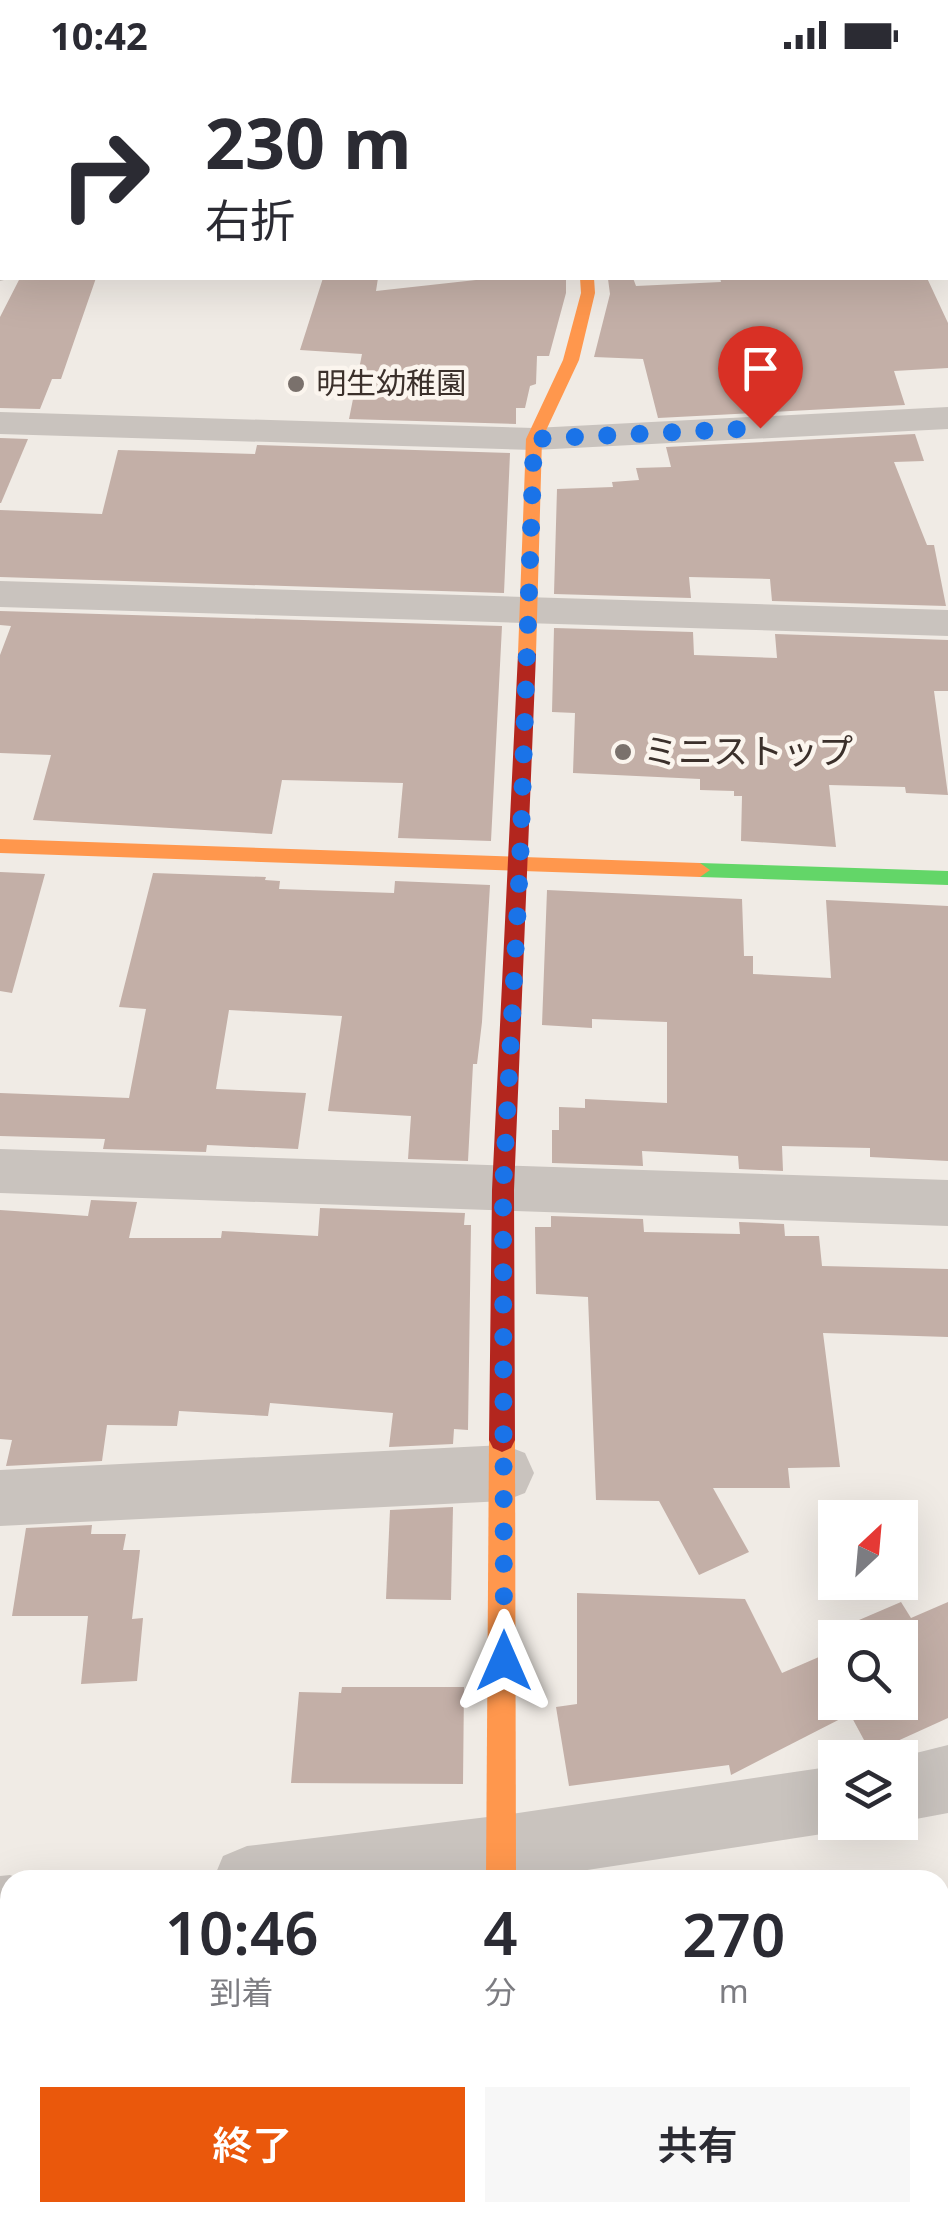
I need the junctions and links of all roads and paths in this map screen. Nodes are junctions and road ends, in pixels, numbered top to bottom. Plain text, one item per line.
1 (587, 280) edge
2 (948, 418) edge
3 (0, 423) edge
4 (534, 439) junction
5 (0, 594) edge
6 (528, 609) junction
7 (948, 623) edge
8 (0, 846) edge
9 (520, 865) junction
10 (948, 878) edge
11 (0, 1171) edge
12 (503, 1190) junction
13 (948, 1204) edge
14 (504, 1473) junction
15 (0, 1498) edge
16 (818, 1802) edge
17 (502, 1864) edge
18 (406, 1870) edge

1 - 4 street
2 - 4 street
3 - 4 street
4 - 6 street
5 - 6 street
6 - 7 street
6 - 9 street
8 - 9 street
9 - 10 street
9 - 12 street
11 - 12 street
12 - 13 street
12 - 14 street
14 - 15 street
14 - 17 street
16 - 17 street
17 - 18 street

